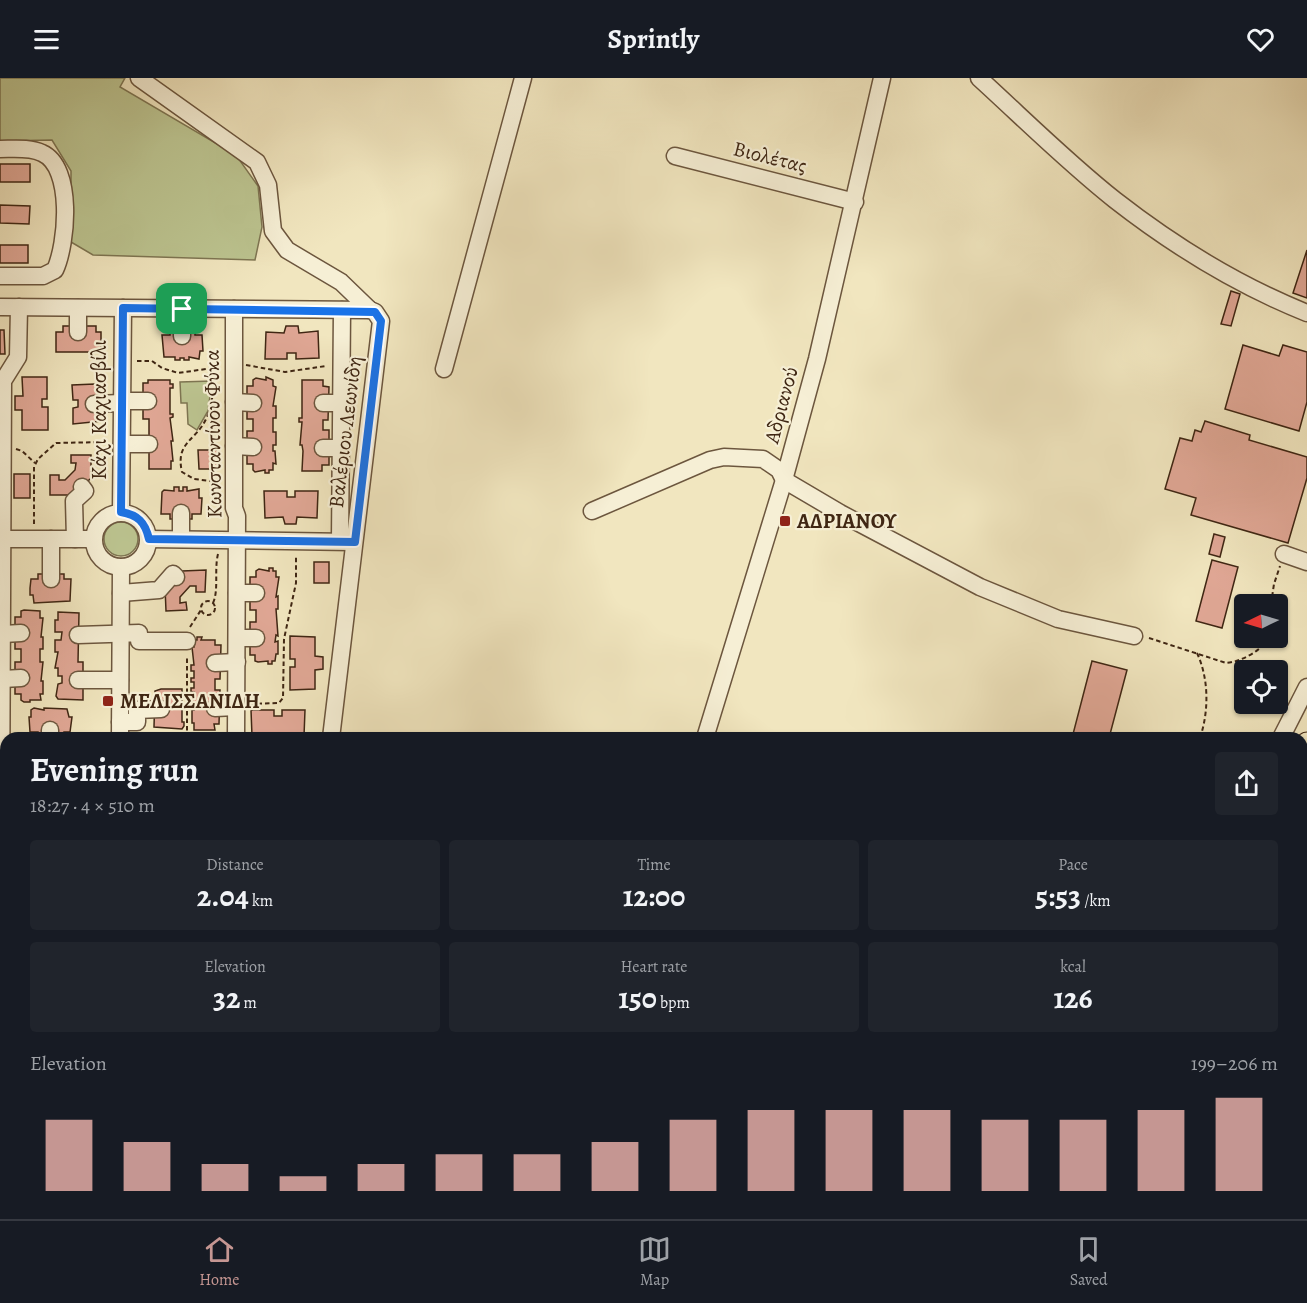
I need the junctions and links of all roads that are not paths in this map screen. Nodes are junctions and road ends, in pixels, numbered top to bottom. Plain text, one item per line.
1 (139, 78) edge
2 (523, 78) edge
3 (882, 78) edge
4 (979, 78) edge
5 (0, 149) edge
6 (675, 156) dead end
7 (855, 202) junction
8 (0, 276) edge
9 (0, 307) edge
10 (19, 307) junction
11 (78, 308) junction
12 (123, 308) junction
13 (182, 309) junction
14 (234, 309) junction
15 (342, 310) junction
16 (372, 311) junction
17 (1307, 313) edge
18 (78, 332) dead end
19 (182, 336) dead end
20 (444, 369) dead end
21 (6, 400) edge
22 (148, 401) dead end
23 (122, 402) junction
24 (234, 402) junction
25 (253, 403) dead end
26 (323, 403) dead end
27 (341, 403) junction
28 (94, 404) dead end
29 (122, 443) junction
30 (149, 444) dead end
31 (234, 446) junction
32 (253, 447) dead end
33 (323, 448) dead end
34 (341, 448) junction
35 (784, 480) junction
36 (81, 487) dead end
37 (592, 511) dead end
38 (121, 512) junction
39 (180, 513) dead end
40 (2, 539) edge
41 (43, 539) junction
42 (75, 539) junction
43 (94, 539) junction
44 (149, 539) junction
45 (181, 539) junction
46 (230, 540) junction
47 (348, 541) junction
48 (1284, 555) road end
49 (1307, 562) edge
50 (121, 567) junction
51 (176, 577) dead end
52 (51, 579) dead end
53 (121, 593) junction
54 (237, 593) junction
55 (256, 593) dead end
56 (21, 633) dead end
57 (120, 633) junction
58 (3, 634) junction
59 (78, 635) dead end
60 (1134, 636) road end
61 (256, 638) dead end
62 (237, 639) junction
63 (187, 641) road end
64 (237, 662) junction
65 (215, 663) dead end
66 (2, 674) edge
67 (21, 678) dead end
68 (78, 680) dead end
69 (120, 680) junction
70 (1307, 687) edge
71 (236, 706) junction
72 (215, 708) dead end
73 (161, 709) dead end
74 (120, 730) edge
75 (3, 732) edge
76 (236, 732) edge
77 (330, 732) edge
78 (707, 732) edge
79 (1284, 732) edge
80 (0, 978) edge
81 (0, 1059) edge
82 (0, 1071) edge

1 - 16 street
2 - 20 street
3 - 7 street, Αδριανού
4 - 17 street
5 - 8 street
6 - 7 street, Βιολέτας
7 - 35 street, Αδριανού
9 - 10 street
10 - 11 street
10 - 21 street
11 - 12 street
11 - 18 street
12 - 13 street
12 - 23 street, Κάχι Καχιασβίλι
13 - 14 street
13 - 19 street
14 - 15 street
14 - 24 street, Κωνσταντίνου Φύκα
15 - 16 street
15 - 27 street
16 - 47 street, Βαλέριου Λεωνίδη
21 - 40 street
22 - 23 street
23 - 28 street
23 - 29 street, Κάχι Καχιασβίλι
24 - 25 street
24 - 31 street, Κωνσταντίνου Φύκα
26 - 27 street
27 - 34 street
29 - 30 street
29 - 38 street, Κάχι Καχιασβίλι
31 - 32 street
31 - 46 street, Κωνσταντίνου Φύκα
33 - 34 street
34 - 47 street
35 - 37 street
35 - 60 street
35 - 78 street, Αδριανού
36 - 42 street
38 - 43 street
38 - 44 street
39 - 45 street
40 - 41 street
40 - 58 street
41 - 42 street
41 - 52 street
42 - 43 street
43 - 50 street
44 - 45 street
44 - 50 street
45 - 46 street
46 - 47 street
46 - 54 street, Κωνσταντίνου Φύκα
47 - 77 street, Βαλέριου Λεωνίδη
48 - 49 street
50 - 53 street
51 - 53 street
53 - 57 street
54 - 55 street
54 - 62 street, Κωνσταντίνου Φύκα
56 - 58 street
57 - 59 street
57 - 63 street
57 - 69 street
58 - 66 street
61 - 62 street
62 - 64 street, Κωνσταντίνου Φύκα
64 - 65 street
64 - 71 street, Κωνσταντίνου Φύκα
66 - 67 street
66 - 75 street
68 - 69 street
69 - 74 street
70 - 79 street
71 - 72 street
71 - 76 street, Κωνσταντίνου Φύκα
73 - 74 street
80 - 81 street
81 - 82 street

